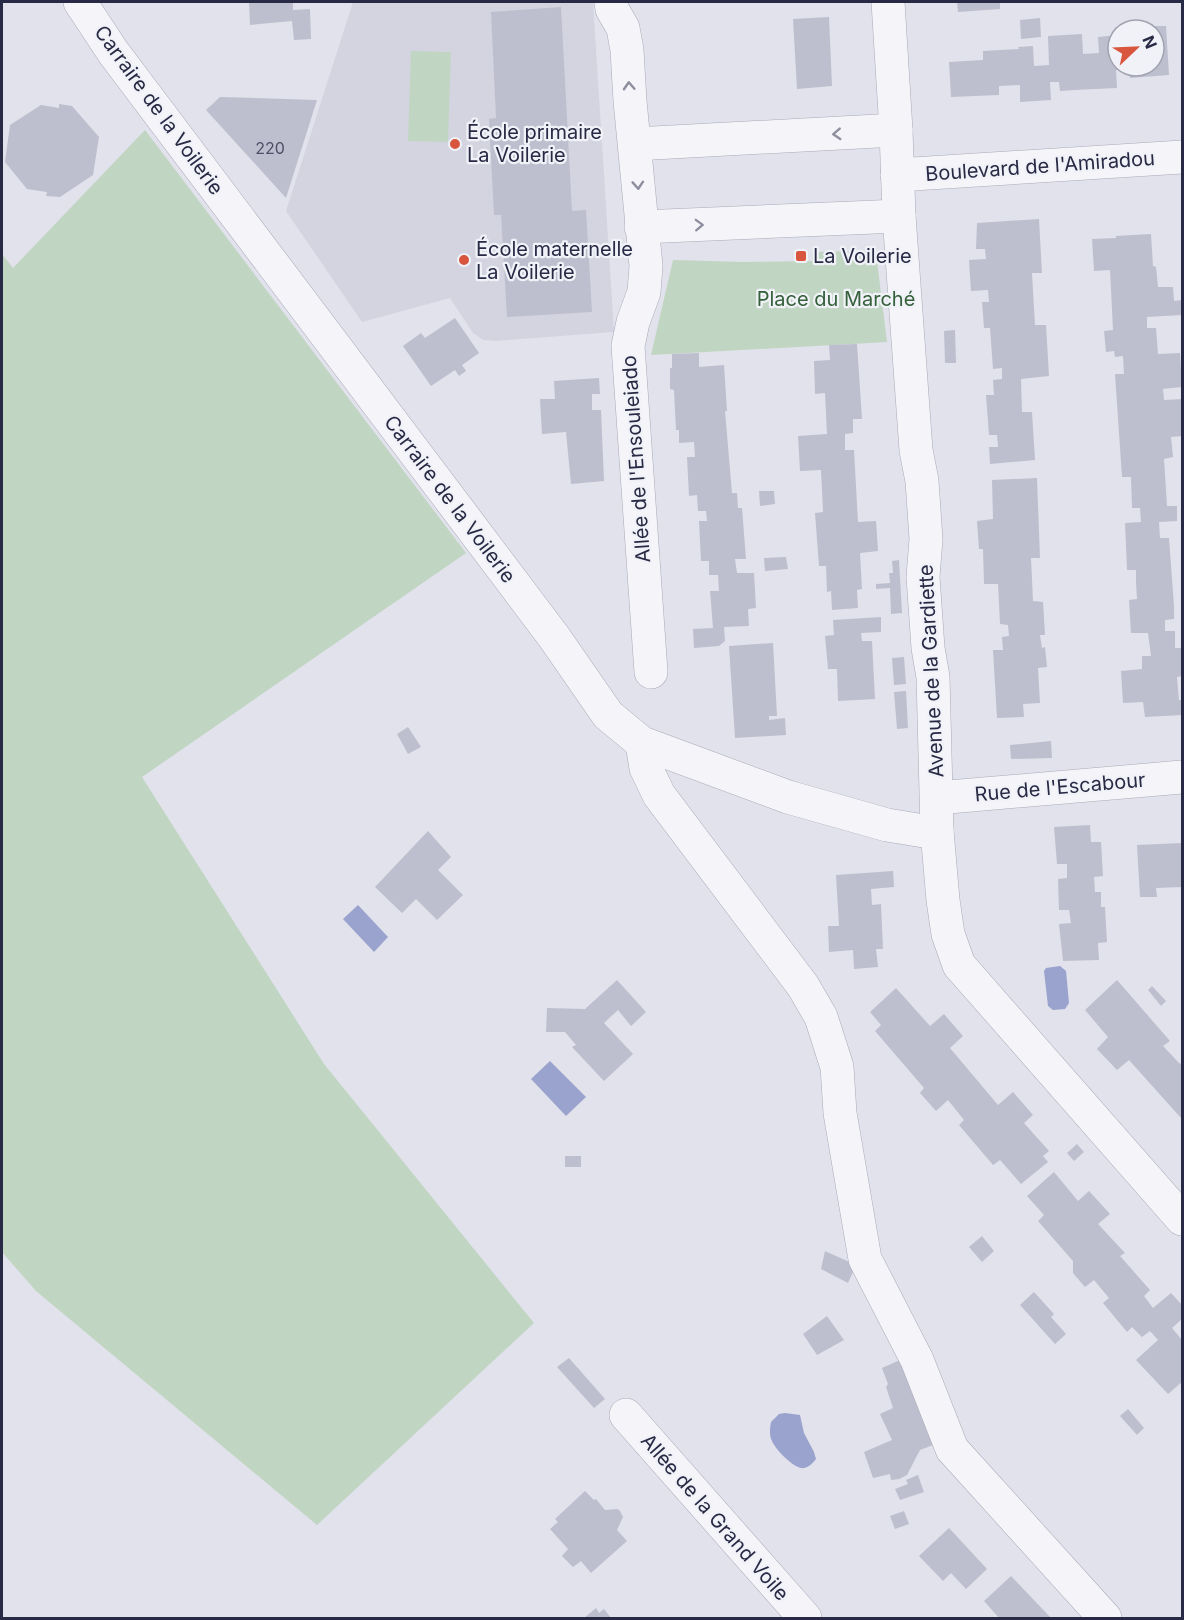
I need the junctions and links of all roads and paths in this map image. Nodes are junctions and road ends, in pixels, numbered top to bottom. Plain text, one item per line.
1 (80, 2) edge
2 (611, 2) edge
3 (888, 2) edge
4 (896, 130) junction
5 (634, 144) junction
6 (1182, 157) edge
7 (897, 175) junction
8 (899, 216) junction
9 (641, 227) junction
10 (651, 672) dead end
11 (642, 743) junction
12 (1182, 777) edge
13 (937, 798) junction
14 (937, 831) junction
15 (1182, 1219) edge
16 (626, 1415) dead end
17 (805, 1618) edge
18 (1105, 1618) edge

1 - 11 street, Carraire de la Voilerie
5 -> 2 street, Allée de l'Ensouleiado
3 - 4 street, Avenue de la Gardiette
4 -> 5 street
4 - 7 street, Avenue de la Gardiette
5 -> 9 street, Allée de l'Ensouleiado
6 - 7 street, Boulevard de l'Amiradou
7 - 8 street, Avenue de la Gardiette
9 -> 8 street
8 - 13 street, Avenue de la Gardiette
9 - 10 street, Allée de l'Ensouleiado
11 - 14 street, Carraire de la Voilerie
11 - 18 street
12 - 13 street, Rue de l'Escabour
13 - 14 street, Avenue de la Gardiette
14 - 15 street, Avenue de la Gardiette
16 - 17 street, Allée de la Grand Voile

